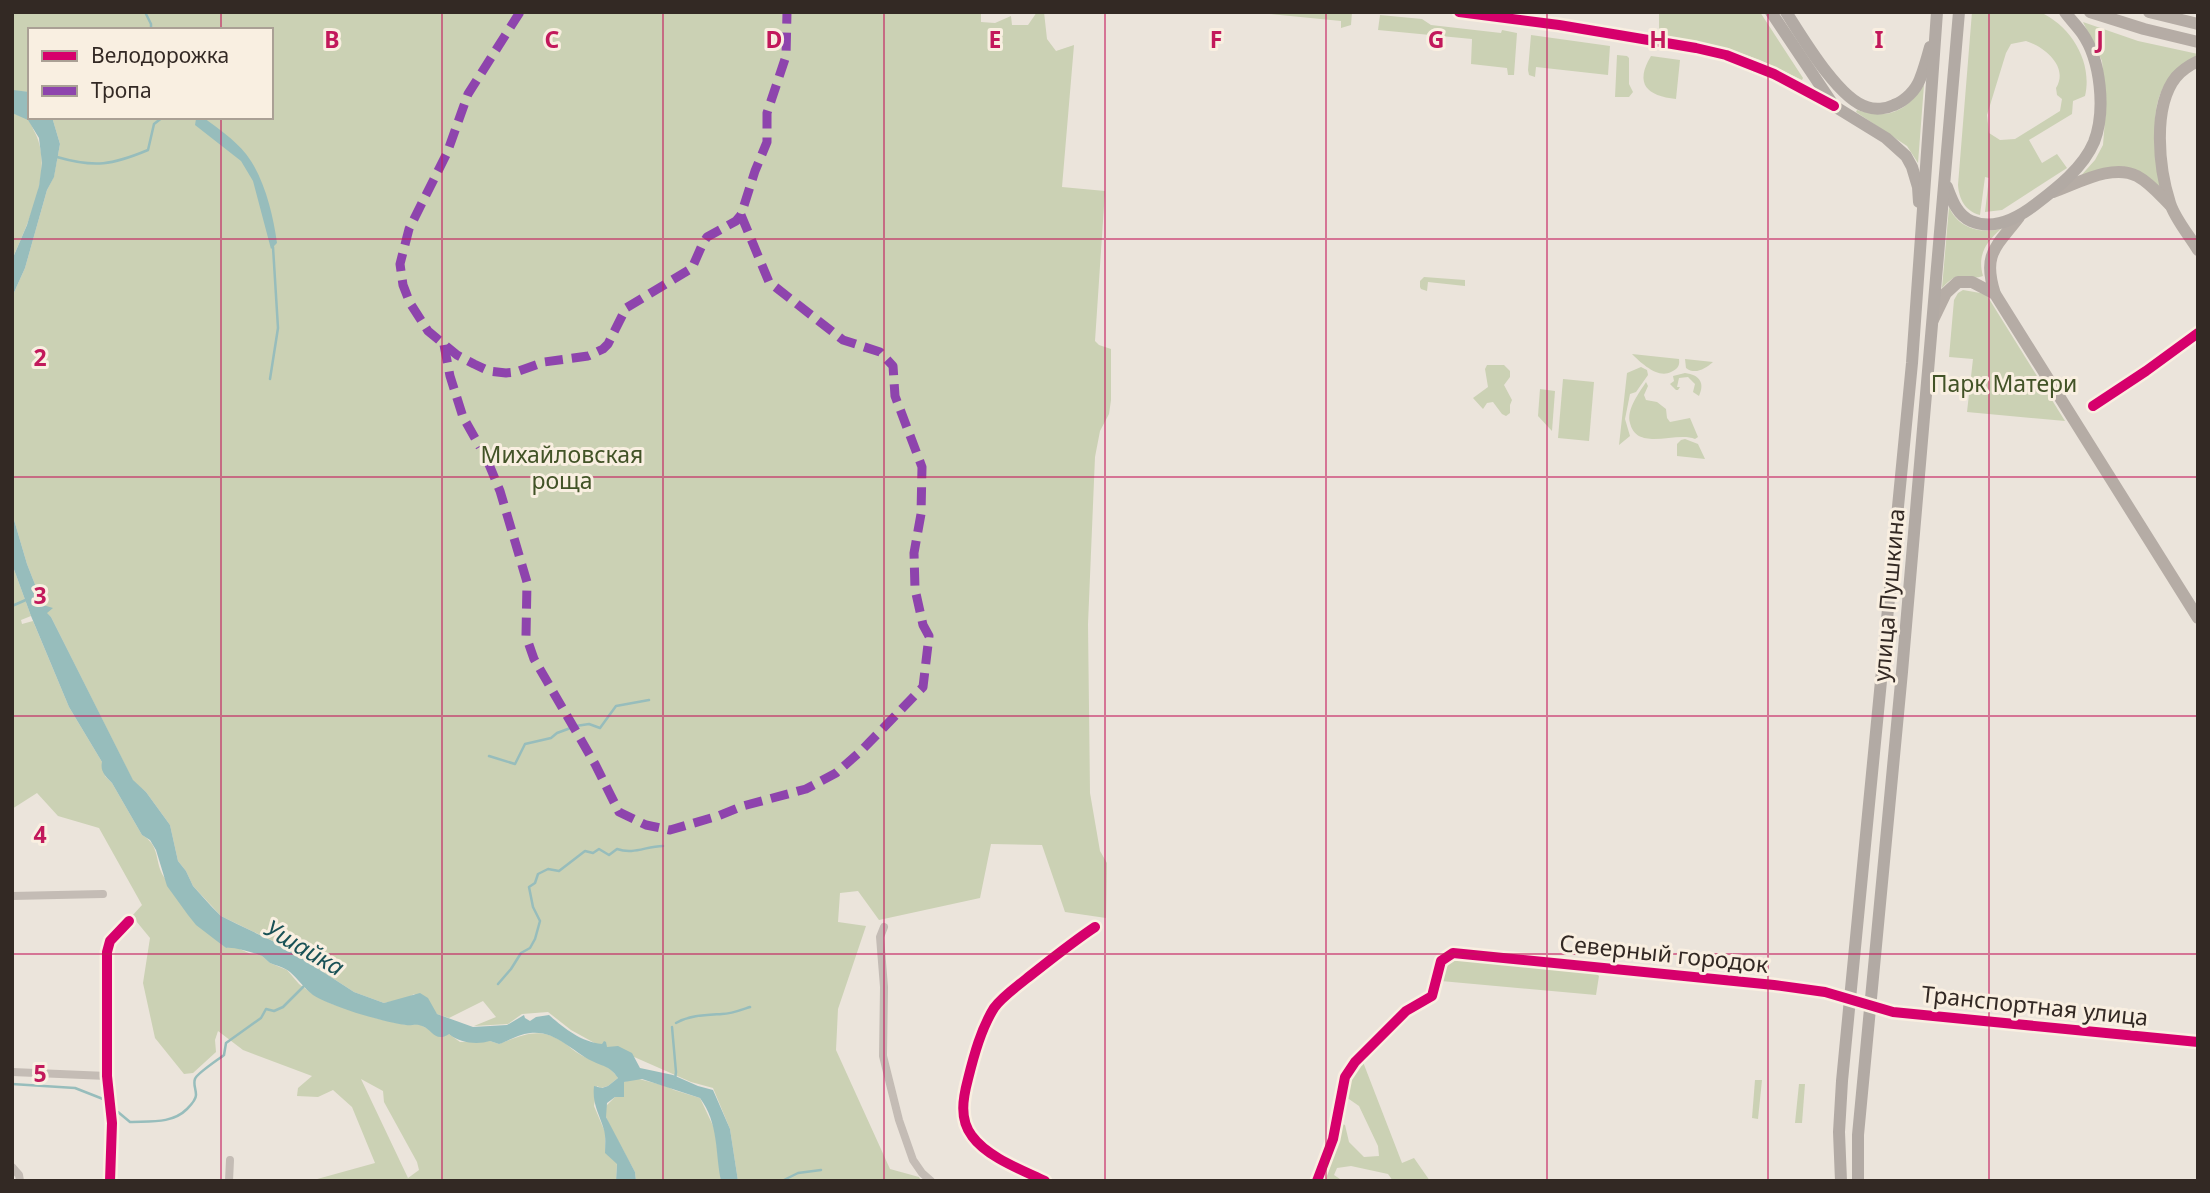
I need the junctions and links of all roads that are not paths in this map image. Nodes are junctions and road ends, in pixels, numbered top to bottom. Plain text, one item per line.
1 (1459, 12) edge
2 (1772, 12) edge
3 (1786, 12) edge
4 (1937, 12) edge
5 (1959, 12) edge
6 (2064, 12) edge
7 (2090, 12) edge
8 (2149, 12) edge
9 (2175, 12) edge
10 (2193, 23) edge
11 (1936, 27) junction
12 (2198, 41) edge
13 (2198, 61) edge
14 (1834, 106) junction
15 (1945, 183) junction
16 (2050, 193) junction
17 (2170, 205) junction
18 (2019, 217) junction
19 (1922, 234) junction
20 (2198, 250) edge
21 (1995, 294) junction
22 (1933, 321) junction
23 (2198, 333) edge
24 (2093, 406) dead end
25 (2198, 618) edge
26 (103, 894) dead end
27 (12, 896) edge
28 (129, 921) dead end
29 (884, 927) dead end
30 (1095, 927) dead end
31 (1850, 1000) junction
32 (1870, 1005) junction
33 (2198, 1042) edge
34 (12, 1072) edge
35 (107, 1076) junction
36 (230, 1160) dead end
37 (12, 1167) edge
38 (20, 1181) edge
39 (110, 1181) edge
40 (229, 1181) edge
41 (931, 1181) edge
42 (1045, 1181) edge
43 (1317, 1181) edge
44 (1841, 1181) edge
45 (1858, 1181) edge

1 - 14 street
2 - 14 main road
3 - 11 main road
4 - 11 main road, улица Пушкина
5 - 15 main road, улица Пушкина
6 - 16 main road
7 - 12 main road
8 - 10 main road
9 - 10 main road
11 - 19 main road, улица Пушкина
13 - 17 main road
14 - 19 main road
15 - 18 main road
15 - 22 main road, улица Пушкина
16 - 17 main road
16 - 18 main road
17 - 20 main road
18 - 21 main road
19 - 31 main road, улица Пушкина
21 - 22 main road
21 - 25 main road
22 - 32 main road, улица Пушкина
23 - 24 street
26 - 27 street
28 - 35 street
29 - 41 street
30 - 42 street
31 - 32 street, Северный городок
31 - 43 street, Северный городок
31 - 44 main road, улица Пушкина
32 - 33 street, Транспортная улица
32 - 45 main road, улица Пушкина
34 - 35 street
35 - 39 street
36 - 40 street
37 - 38 street

